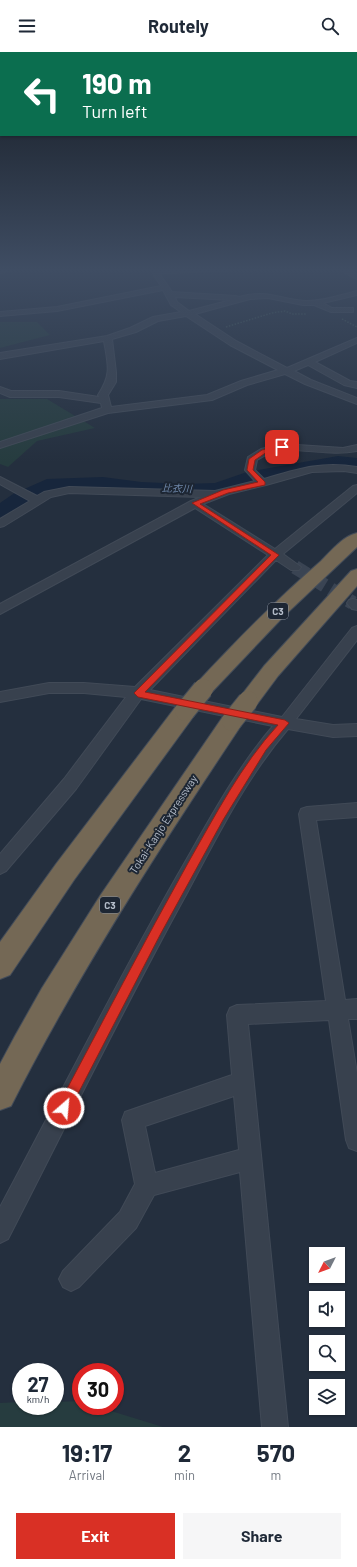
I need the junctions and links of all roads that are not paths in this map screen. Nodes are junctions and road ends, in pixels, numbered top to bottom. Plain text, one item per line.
1 (123, 333) edge
2 (219, 333) edge
3 (108, 338) junction
4 (357, 340) edge
5 (0, 356) edge
6 (308, 362) junction
7 (287, 371) junction
8 (357, 385) edge
9 (0, 390) edge
10 (357, 401) edge
11 (105, 405) junction
12 (0, 445) edge
13 (357, 448) edge
14 (357, 470) edge
15 (0, 480) edge
16 (262, 483) junction
17 (357, 488) edge
18 (218, 494) junction
19 (38, 501) junction
20 (195, 503) junction
21 (0, 524) edge
22 (357, 538) edge
23 (275, 555) junction
24 (295, 567) tunnel mouth
25 (357, 576) edge
26 (0, 610) edge
27 (357, 631) edge
28 (138, 693) junction
29 (0, 697) edge
30 (285, 723) junction
31 (357, 730) edge
32 (357, 810) edge
33 (0, 866) edge
34 (0, 965) edge
35 (347, 1010) edge
36 (243, 1082) junction
37 (0, 1096) edge
38 (357, 1140) edge
39 (250, 1158) junction
40 (147, 1186) junction
41 (0, 1231) edge
42 (71, 1279) dead end
43 (275, 1427) edge

1 - 3 street
2 - 7 street
3 - 5 street
3 - 11 street
4 - 6 street
6 - 7 street
6 - 8 street
7 - 10 street
7 - 11 street
9 - 11 street
11 - 12 street
13 - 16 street
14 - 16 street
15 - 19 street
16 - 18 street
17 - 23 street
18 - 19 street
18 - 20 street
19 - 21 street
20 - 23 street
20 - 26 street
22 - 34 highway, C3, bridge
23 - 24 street
23 - 28 street
25 - 37 highway, Tokai-Kanjo Expressway / C3, bridge
27 - 30 street
28 - 29 street
28 - 30 street
28 - 33 street
30 - 31 street
30 - 41 street
32 - 35 street
35 - 36 street
35 - 38 street
36 - 39 street
36 - 40 street
39 - 40 street
39 - 43 street
40 - 42 street

